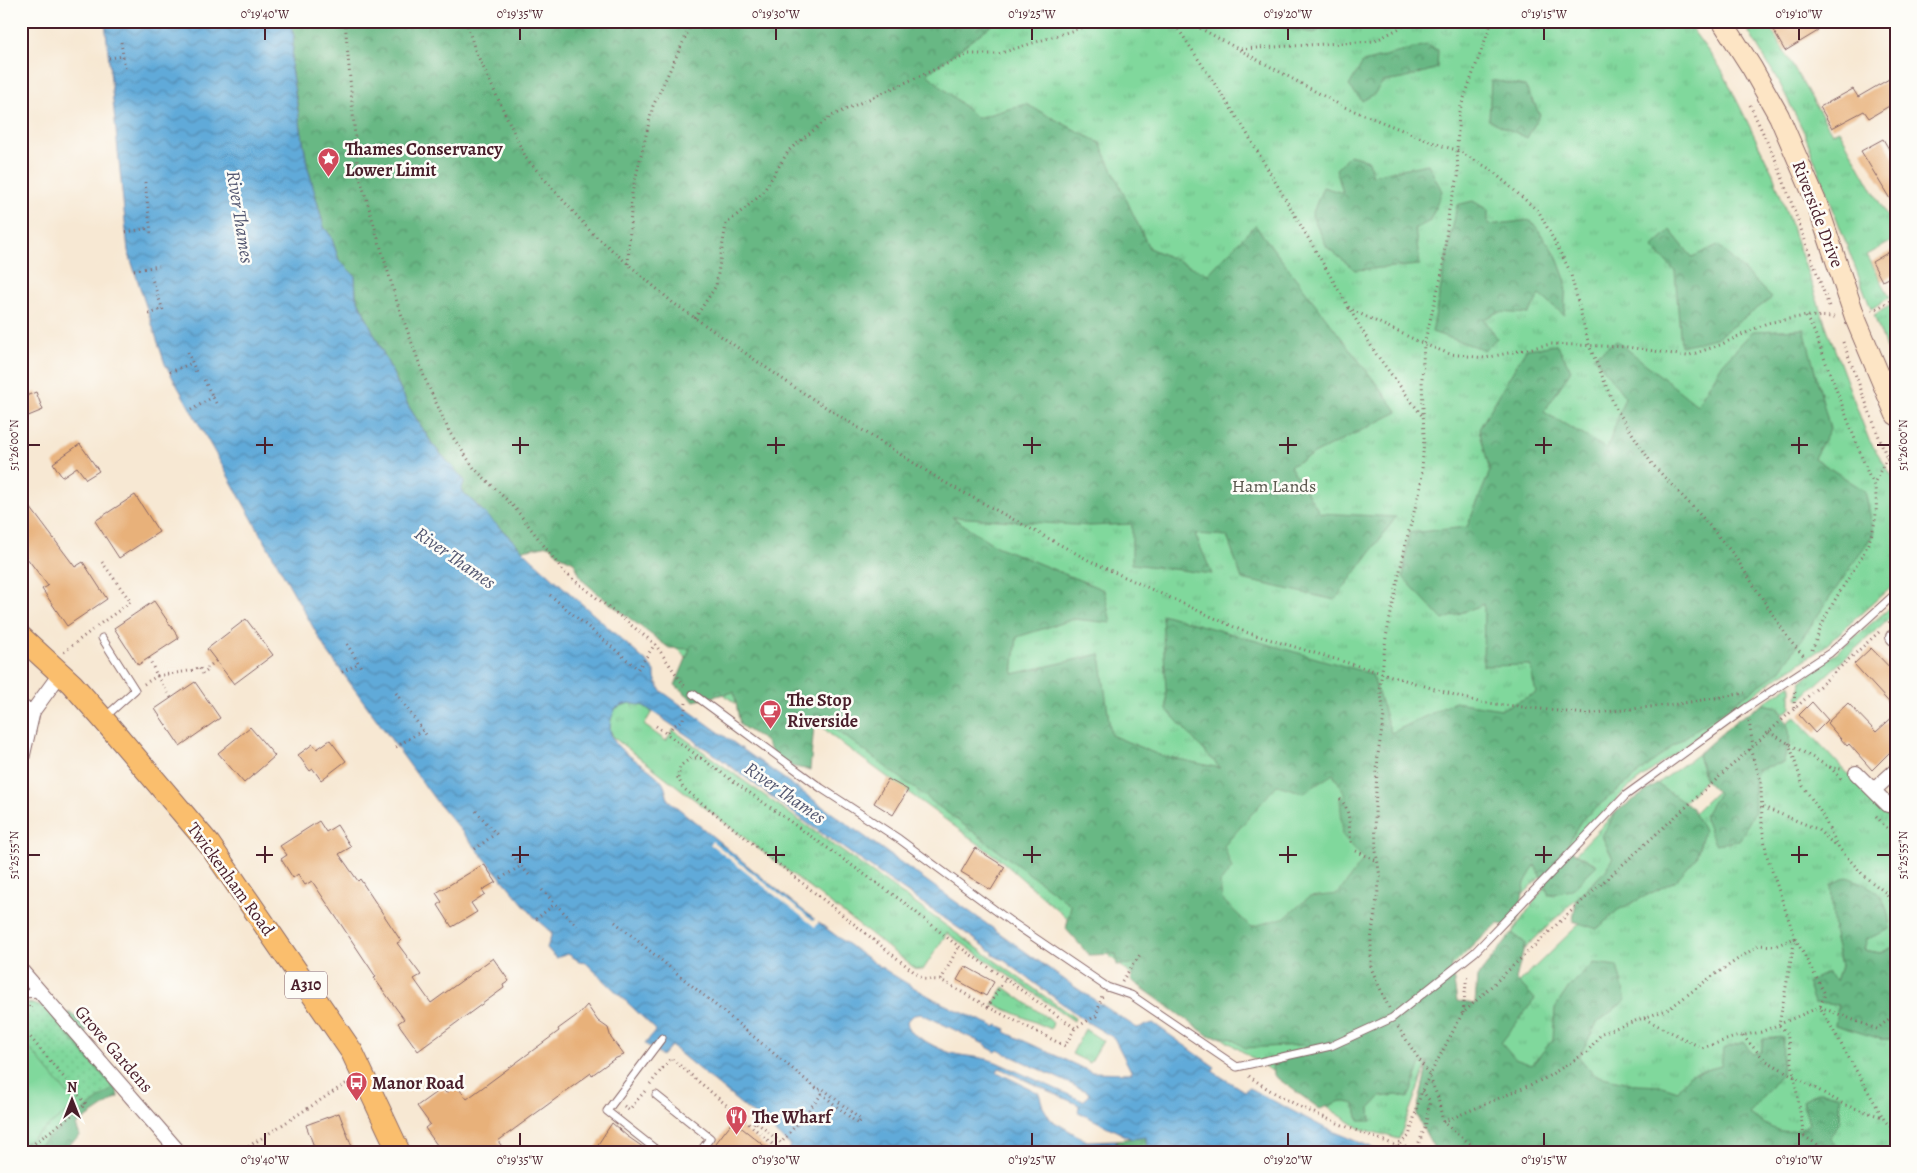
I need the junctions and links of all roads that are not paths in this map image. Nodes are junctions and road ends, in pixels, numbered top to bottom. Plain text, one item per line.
1 (1722, 21) edge
2 (1896, 415) edge
3 (1896, 593) edge
4 (21, 637) edge
5 (102, 638) dead end
6 (56, 670) junction
7 (693, 694) road end
8 (27, 709) edge
9 (103, 719) junction
10 (21, 762) edge
11 (1896, 770) edge
12 (1856, 773) road end
13 (1875, 789) junction
14 (1888, 805) dead end
15 (21, 970) edge
16 (40, 993) junction
17 (21, 994) edge
18 (662, 1038) dead end
19 (656, 1095) dead end
20 (179, 1152) edge
21 (399, 1152) edge
22 (660, 1152) edge
23 (700, 1152) edge

1 - 2 street, Riverside Drive
3 - 7 lane
4 - 6 main road, Twickenham Road / A310
5 - 9 lane
6 - 8 street
6 - 9 main road, Twickenham Road / A310
8 - 10 street
9 - 21 main road, Twickenham Road / A310
11 - 13 street
12 - 13 street
13 - 14 street
15 - 16 street, Grove Gardens
16 - 17 lane
16 - 20 street, Grove Gardens
18 - 22 lane
19 - 23 lane

